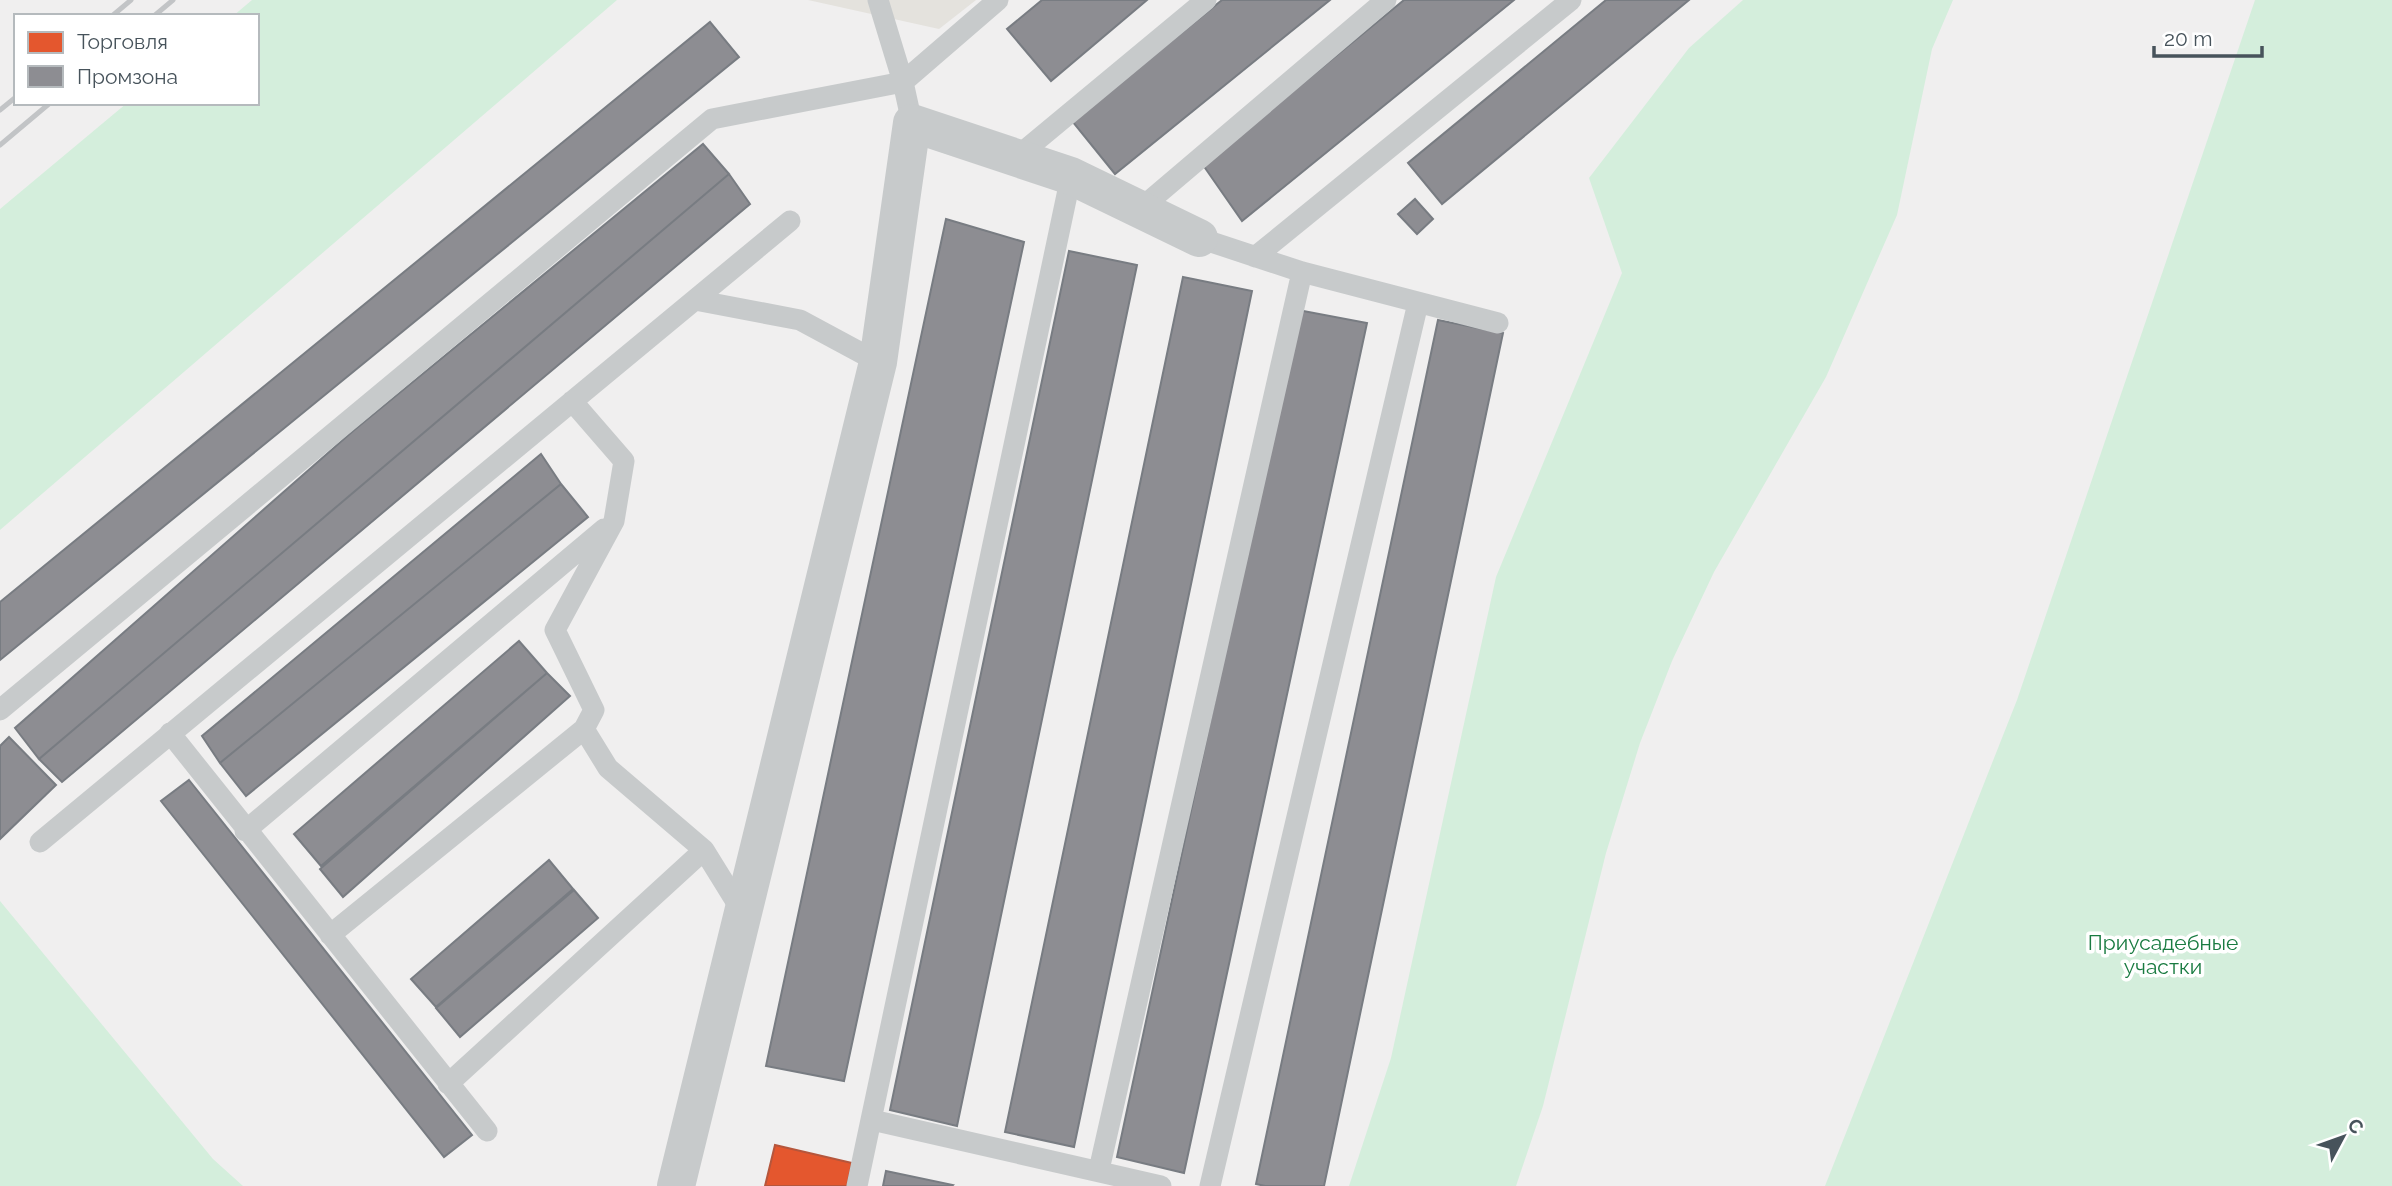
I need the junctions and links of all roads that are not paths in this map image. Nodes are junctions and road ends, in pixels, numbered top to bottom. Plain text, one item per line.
1 (878, 0) edge
2 (998, 0) edge
3 (1206, 0) edge
4 (1386, 0) edge
5 (1571, 0) edge
6 (903, 82) junction
7 (912, 124) junction
8 (1018, 156) junction
9 (1071, 176) junction
10 (1140, 209) junction
11 (790, 221) dead end
12 (1199, 238) joint
13 (1255, 257) junction
14 (1302, 272) junction
15 (695, 300) junction
16 (1418, 303) junction
17 (1498, 323) dead end
18 (878, 362) junction
19 (572, 401) junction
20 (614, 521) junction
21 (0, 710) edge
22 (584, 729) junction
23 (170, 733) junction
24 (245, 831) junction
25 (40, 842) dead end
26 (704, 850) junction
27 (743, 913) junction
28 (330, 935) junction
29 (449, 1084) junction
30 (872, 1120) junction
31 (486, 1130) dead end
32 (1099, 1170) junction
33 (676, 1186) edge
34 (857, 1186) edge
35 (1161, 1186) edge
36 (1210, 1186) edge

1 - 6 lane
2 - 6 lane
3 - 8 lane
4 - 10 lane
5 - 13 lane
6 - 7 lane
6 - 21 lane
7 - 8 street
7 - 18 street
8 - 9 street
9 - 10 street
9 - 30 lane
10 - 12 street
11 - 15 lane
12 - 13 lane
13 - 14 lane
14 - 16 lane
14 - 32 lane
15 - 18 lane
15 - 19 lane
16 - 17 lane
16 - 36 lane
18 - 27 street
19 - 20 lane
19 - 23 lane
20 - 22 lane
20 - 24 lane
22 - 26 lane
22 - 28 lane
23 - 24 lane
23 - 25 lane
24 - 28 lane
26 - 27 lane
26 - 29 lane
27 - 33 street
28 - 29 lane
29 - 31 lane
30 - 32 lane
30 - 34 lane
32 - 35 lane

